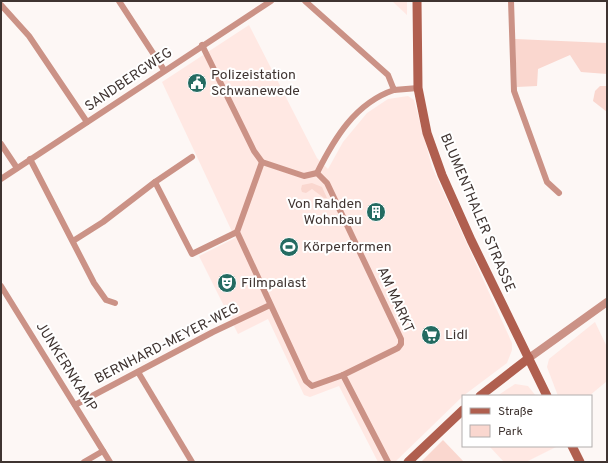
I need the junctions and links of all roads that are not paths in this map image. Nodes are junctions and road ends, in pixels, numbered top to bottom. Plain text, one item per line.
1 (119, 1) edge
2 (271, 1) edge
3 (305, 1) edge
4 (417, 1) edge
5 (511, 1) edge
6 (1, 5) edge
7 (202, 45) junction
8 (164, 70) junction
9 (418, 88) junction
10 (394, 90) junction
11 (87, 122) junction
12 (1, 144) edge
13 (192, 157) dead end
14 (30, 159) junction
15 (262, 162) junction
16 (17, 168) junction
17 (317, 173) junction
18 (1, 179) edge
19 (155, 182) junction
20 (558, 193) dead end
21 (237, 232) junction
22 (73, 241) junction
23 (1, 286) edge
24 (115, 302) dead end
25 (607, 302) edge
26 (270, 305) junction
27 (529, 358) junction
28 (138, 372) junction
29 (343, 375) junction
30 (481, 395) edge
31 (547, 395) edge
32 (75, 405) junction
33 (462, 411) edge
34 (572, 447) edge
35 (103, 450) junction
36 (84, 462) edge
37 (110, 462) edge
38 (192, 462) edge
39 (388, 462) edge
40 (408, 462) edge
41 (580, 462) edge

1 - 8 street
2 - 7 street, SANDBERGWEG
3 - 10 street
4 - 9 main road, BLUMENTHALER STRASSE
5 - 20 street
6 - 11 street
7 - 8 street, SANDBERGWEG
7 - 15 street
8 - 11 street, SANDBERGWEG
9 - 10 street
9 - 27 main road, BLUMENTHALER STRASSE
10 - 17 street
11 - 14 street, SANDBERGWEG
12 - 16 street
13 - 19 street
14 - 16 street, SANDBERGWEG
14 - 22 street
15 - 17 street
15 - 21 street
16 - 18 street, SANDBERGWEG
17 - 29 street, AM MARKT
19 - 21 street
19 - 22 street
21 - 26 street, AM MARKT
22 - 24 street
23 - 32 street, JUNKERNKAMP
25 - 27 street
26 - 28 street, BERNHARD-MEYER-WEG
26 - 29 street, AM MARKT
27 - 30 main road
27 - 31 main road, BLUMENTHALER STRASSE
28 - 32 street, BERNHARD-MEYER-WEG
28 - 38 street
29 - 39 street
32 - 35 street, JUNKERNKAMP
33 - 40 main road
34 - 41 main road
35 - 36 street
35 - 37 street, JUNKERNKAMP

